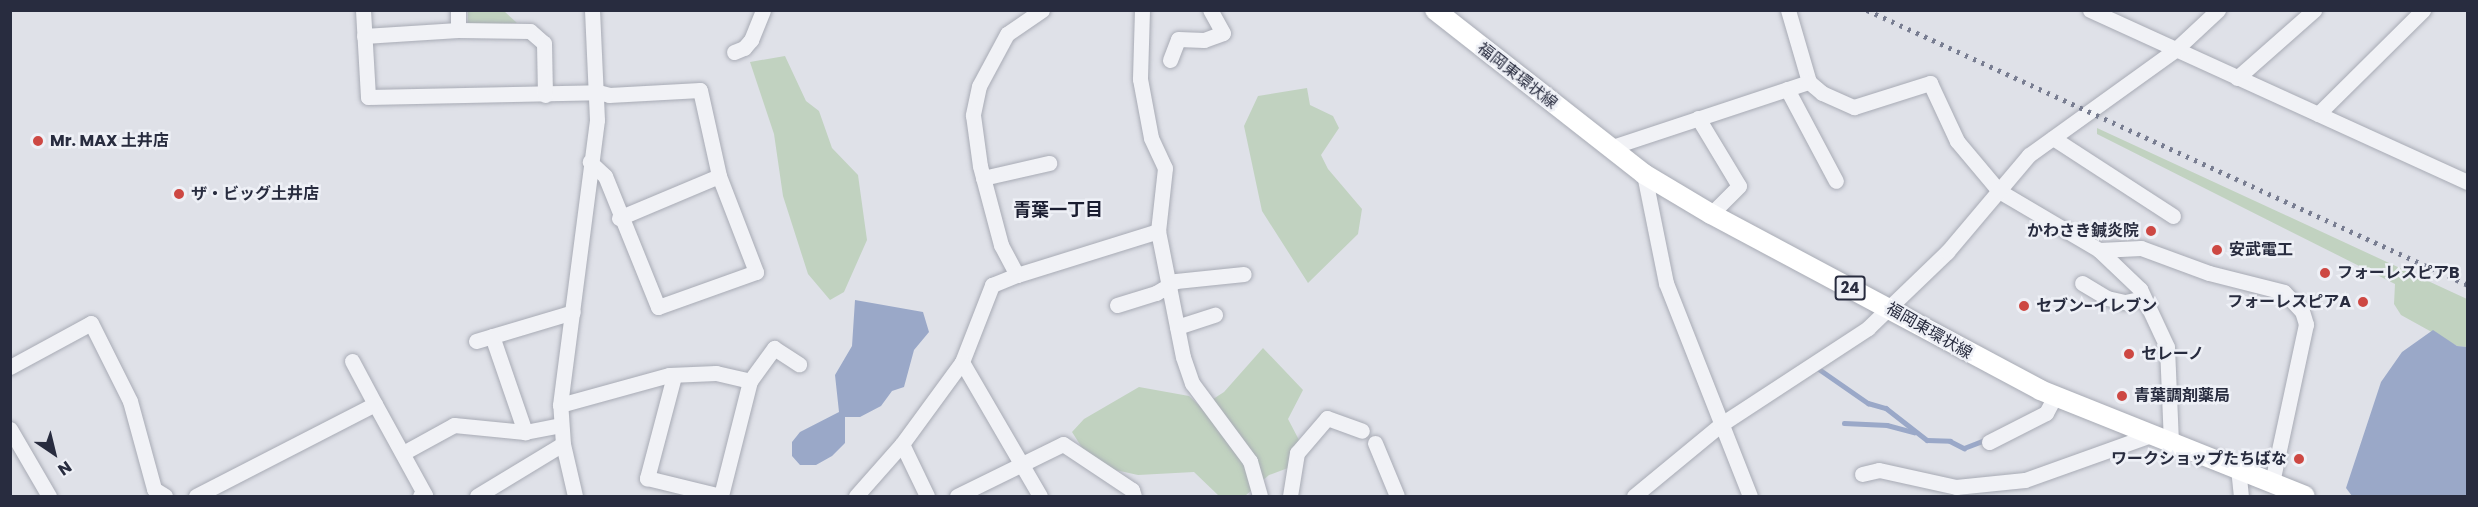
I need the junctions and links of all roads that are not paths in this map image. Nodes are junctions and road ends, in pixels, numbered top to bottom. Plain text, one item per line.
1 (363, 10) edge
2 (458, 10) edge
3 (592, 10) edge
4 (763, 10) edge
5 (1042, 10) edge
6 (1142, 10) edge
7 (1210, 10) edge
8 (1435, 10) edge
9 (1788, 10) edge
10 (2218, 10) edge
11 (2314, 10) edge
12 (2423, 10) edge
13 (2099, 12) edge
14 (458, 30) junction
15 (364, 36) junction
16 (2175, 50) junction
17 (734, 52) dead end
18 (1170, 60) dead end
19 (2237, 78) junction
20 (1809, 82) junction
21 (1787, 89) junction
22 (598, 92) junction
23 (546, 95) junction
24 (2318, 114) junction
25 (1698, 118) junction
26 (2053, 138) junction
27 (1609, 148) junction
28 (590, 162) junction
29 (1049, 163) dead end
30 (1644, 174) junction
31 (719, 176) junction
32 (983, 178) junction
33 (1836, 181) dead end
34 (2468, 182) edge
35 (1999, 191) junction
36 (1711, 214) junction
37 (2173, 216) dead end
38 (619, 218) junction
39 (1158, 231) junction
40 (2099, 250) junction
41 (1244, 274) dead end
42 (1017, 275) junction
43 (2082, 283) dead end
44 (1167, 284) junction
45 (2144, 298) junction
46 (1117, 305) dead end
47 (1888, 308) junction
48 (573, 312) junction
49 (1215, 315) dead end
50 (1177, 327) junction
51 (492, 336) junction
52 (476, 341) dead end
53 (352, 362) dead end
54 (962, 362) junction
55 (799, 364) dead end
56 (10, 367) edge
57 (674, 376) junction
58 (750, 381) junction
59 (2055, 396) junction
60 (375, 404) junction
61 (560, 405) junction
62 (560, 425) junction
63 (1720, 425) junction
64 (10, 429) edge
65 (1362, 431) dead end
66 (525, 432) junction
67 (2151, 435) junction
68 (1989, 442) dead end
69 (1376, 443) dead end
70 (2171, 443) junction
71 (563, 444) junction
72 (902, 444) junction
73 (403, 453) junction
74 (1024, 465) junction
75 (2238, 468) junction
76 (1862, 474) dead end
77 (2272, 482) junction
78 (224, 490) edge
79 (49, 496) edge
80 (165, 496) edge
81 (196, 496) edge
82 (420, 496) edge
83 (477, 496) edge
84 (575, 496) edge
85 (721, 496) edge
86 (856, 496) edge
87 (927, 496) edge
88 (957, 496) edge
89 (1040, 496) edge
90 (1134, 496) edge
91 (1260, 496) edge
92 (1290, 496) edge
93 (1397, 496) edge
94 (1634, 496) edge
95 (1750, 496) edge
96 (2241, 496) edge
97 (2306, 496) edge

1 - 15 street
2 - 14 street
3 - 22 street
4 - 17 street
5 - 32 street
6 - 39 street
7 - 18 street
8 - 27 main road, 福岡東環状線 / 24
9 - 20 street
10 - 16 street
11 - 19 street
12 - 24 street
13 - 16 street
14 - 15 street
14 - 23 street
15 - 23 street
16 - 19 street
16 - 26 street
19 - 24 street
20 - 21 street
20 - 35 street
21 - 25 street
21 - 33 street
22 - 23 street
22 - 28 street
22 - 31 street
24 - 34 street
25 - 27 street
25 - 36 street
26 - 35 street
26 - 37 street
27 - 30 main road, 福岡東環状線 / 24
28 - 38 street
28 - 48 street
29 - 32 street
30 - 36 main road, 福岡東環状線 / 24
30 - 63 street
31 - 38 street
31 - 38 street
32 - 42 street
35 - 40 street
35 - 47 street
36 - 47 main road, 福岡東環状線 / 24
39 - 42 street
39 - 44 street
40 - 45 street
40 - 77 street
41 - 44 street
42 - 54 street
43 - 45 street
44 - 46 street
44 - 50 street
45 - 70 street
47 - 59 main road, 福岡東環状線 / 24
47 - 63 street
48 - 51 street
48 - 61 street
49 - 50 street
50 - 91 street
51 - 52 street
51 - 66 street
53 - 60 street
54 - 72 street
54 - 74 street
55 - 58 street
56 - 80 street
57 - 58 street
57 - 61 street
57 - 85 street
58 - 85 street
59 - 67 main road, 福岡東環状線 / 24
59 - 68 street
60 - 73 street
60 - 78 street
61 - 62 street
62 - 66 street
62 - 71 street
63 - 94 street
63 - 95 street
64 - 79 street
65 - 92 street
66 - 73 street
67 - 70 main road, 福岡東環状線 / 24
67 - 76 street
69 - 93 street
70 - 75 main road, 福岡東環状線 / 24
71 - 83 street
71 - 84 street
72 - 86 street
72 - 87 street
73 - 82 street
74 - 88 street
74 - 89 street
74 - 90 street
75 - 77 main road, 福岡東環状線 / 24
75 - 96 street
77 - 97 main road, 福岡東環状線 / 24
78 - 81 street

